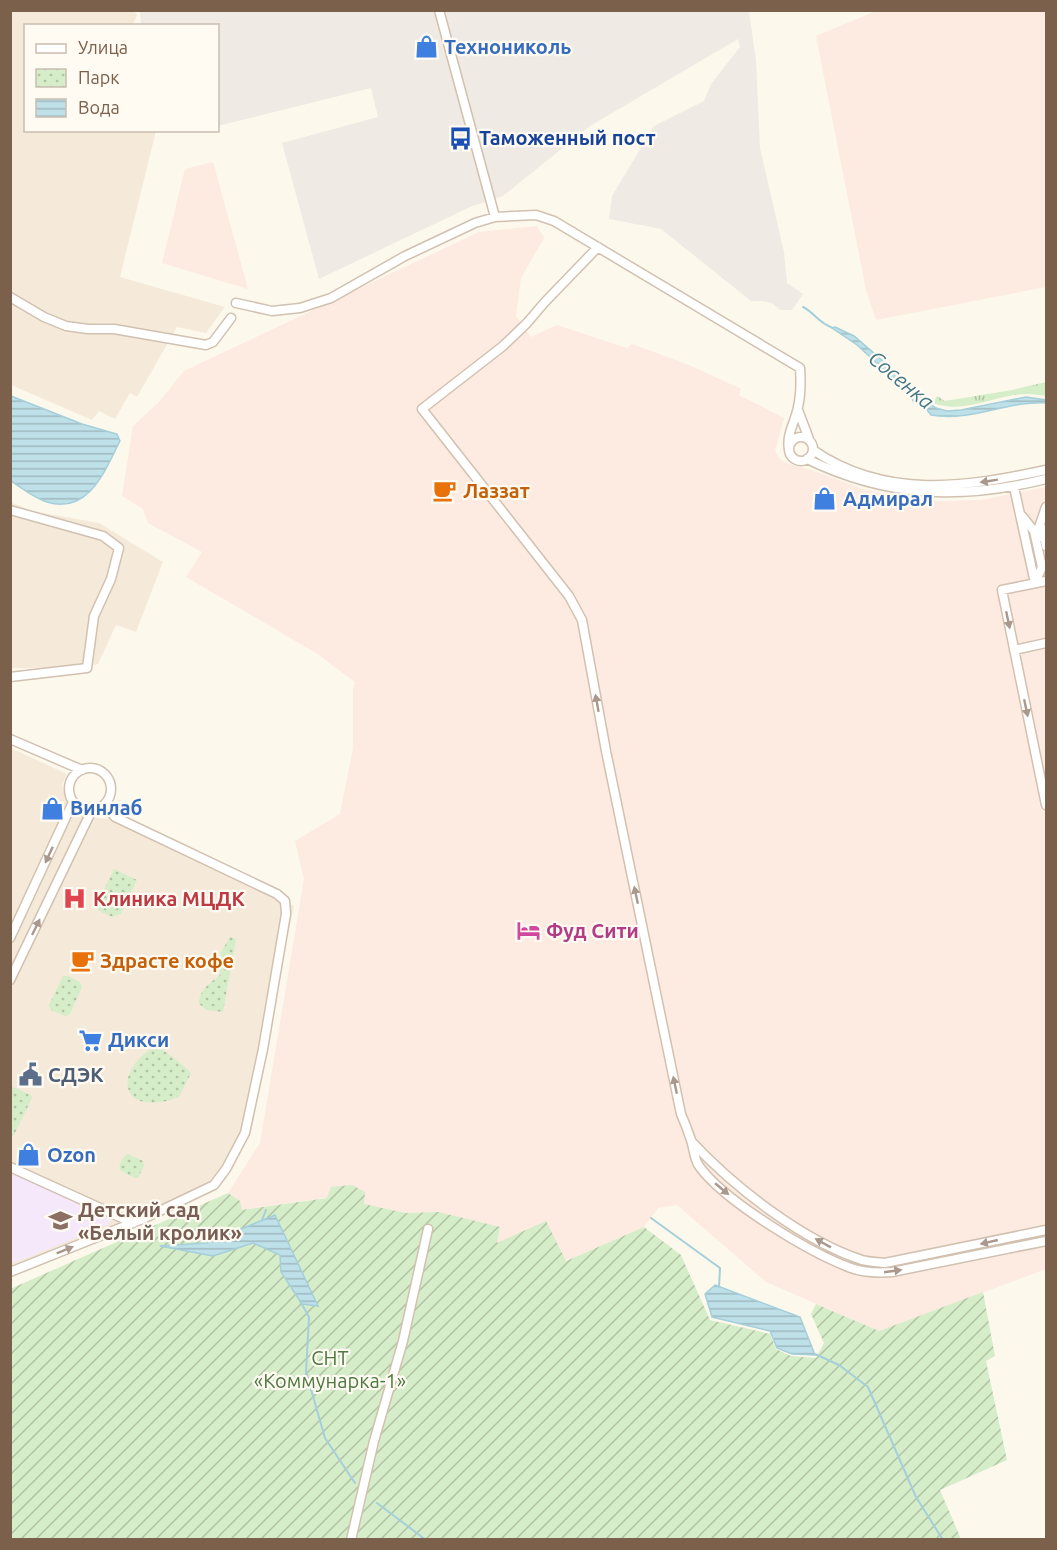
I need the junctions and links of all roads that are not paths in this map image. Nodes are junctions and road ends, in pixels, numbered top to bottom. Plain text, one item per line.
1 (439, 10) edge
2 (495, 217) junction
3 (598, 247) junction
4 (10, 297) edge
5 (236, 303) dead end
6 (231, 318) dead end
7 (798, 410) junction
8 (808, 439) junction
9 (789, 450) junction
10 (813, 450) junction
11 (807, 459) junction
12 (1047, 470) edge
13 (1047, 479) edge
14 (1014, 487) junction
15 (1047, 507) edge
16 (10, 510) edge
17 (1020, 514) junction
18 (1047, 514) edge
19 (1047, 546) edge
20 (1047, 566) edge
21 (1047, 581) edge
22 (1035, 583) junction
23 (1047, 643) edge
24 (1014, 650) junction
25 (10, 676) edge
26 (10, 739) edge
27 (82, 770) junction
28 (73, 802) junction
29 (104, 805) junction
30 (1047, 805) edge
31 (92, 810) junction
32 (10, 938) edge
33 (10, 980) edge
34 (692, 1141) junction
35 (10, 1167) edge
36 (114, 1215) junction
37 (133, 1222) junction
38 (428, 1229) dead end
39 (1047, 1230) edge
40 (111, 1231) junction
41 (1047, 1241) edge
42 (10, 1272) edge
43 (351, 1539) edge

1 - 2 street
2 - 3 street
2 - 5 street
3 - 7 street
34 -> 3 street
4 - 6 street
7 - 8 street
7 - 9 street
8 - 9 street
8 - 10 street
9 - 11 street
10 - 11 street
12 -> 10 street
11 - 14 street
13 - 14 street
14 - 17 street
15 - 20 street
16 - 25 street
17 - 22 street
17 - 22 street
18 - 19 street
21 - 22 street
22 -> 24 street
23 - 24 street
24 -> 30 street
26 - 27 street
27 - 28 street
27 - 29 street
28 - 31 street
28 -> 32 street
29 - 31 street
29 - 37 street
33 -> 31 street
39 -> 34 street
34 -> 41 street
35 - 36 street
36 - 37 street
36 - 40 street
37 - 40 street
38 - 43 street
42 -> 40 street

